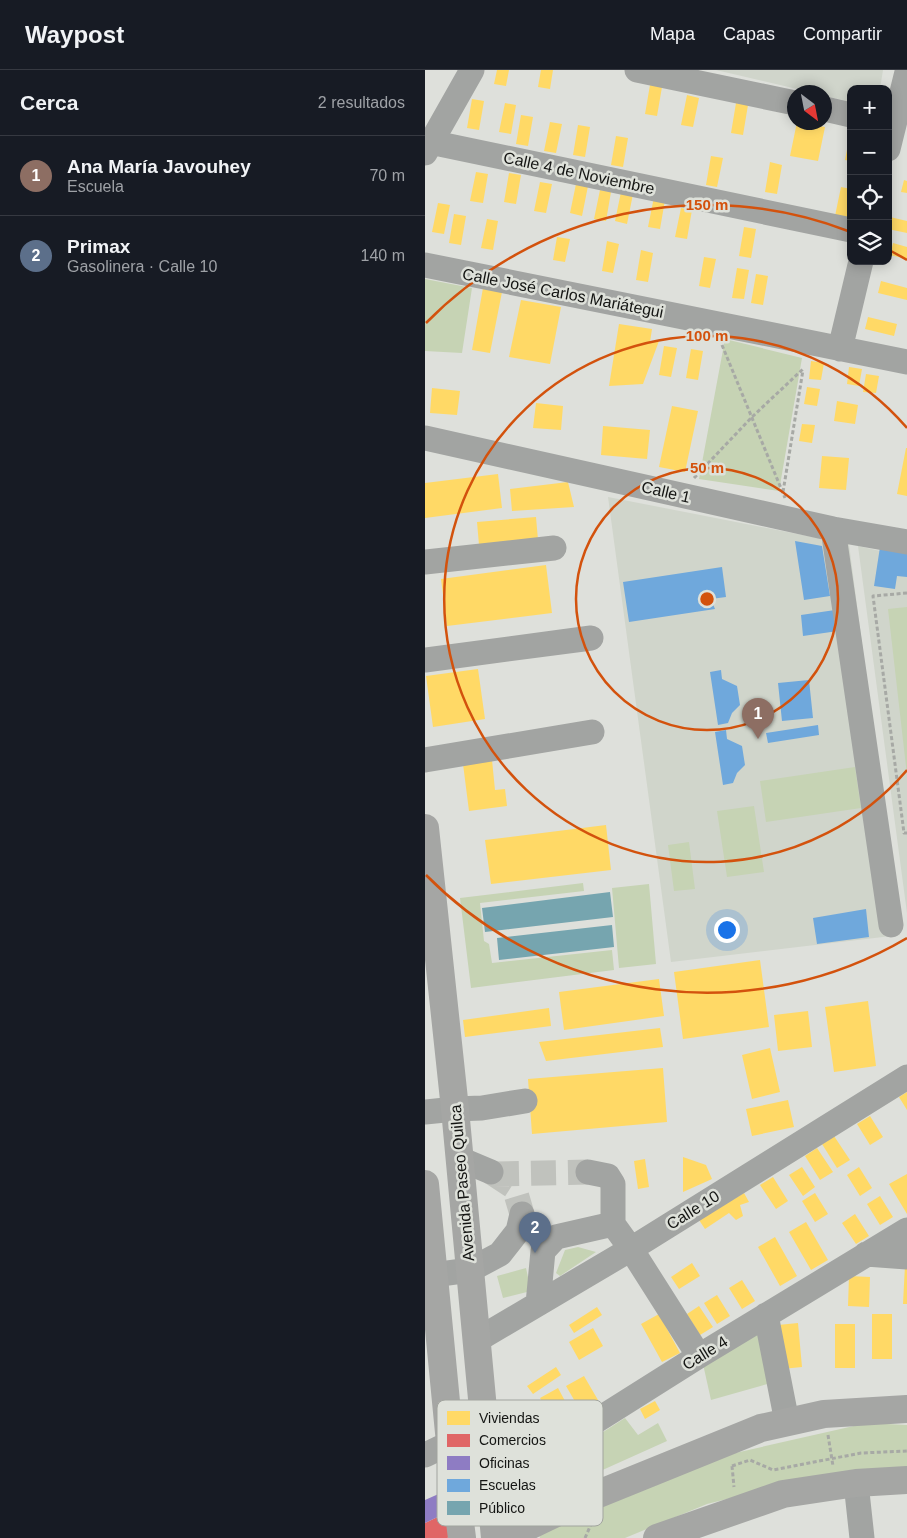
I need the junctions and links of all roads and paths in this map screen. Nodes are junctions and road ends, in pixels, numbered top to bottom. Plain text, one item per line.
1 (471, 70) edge
2 (637, 70) edge
3 (907, 72) edge
4 (787, 101) edge
5 (832, 111) edge
6 (847, 114) edge
7 (892, 120) edge
8 (427, 146) edge
9 (847, 229) edge
10 (425, 265) edge
11 (860, 265) edge
12 (713, 323) junction
13 (807, 342) junction
14 (840, 349) junction
15 (907, 362) edge
16 (803, 369) junction
17 (752, 417) junction
18 (425, 438) edge
19 (783, 492) junction
20 (679, 495) junction
21 (795, 521) junction
22 (833, 529) junction
23 (907, 542) edge
24 (554, 548) dead end
25 (425, 562) edge
26 (907, 592) edge
27 (591, 638) dead end
28 (425, 660) edge
29 (592, 732) dead end
30 (425, 760) edge
31 (425, 828) edge
32 (907, 833) edge
33 (891, 924) dead end
34 (907, 1077) edge
35 (525, 1102) dead end
36 (455, 1108) junction
37 (425, 1112) edge
38 (460, 1158) junction
39 (491, 1172) tunnel mouth
40 (588, 1172) tunnel mouth
41 (425, 1184) edge
42 (522, 1214) tunnel mouth
43 (613, 1224) junction
44 (907, 1230) edge
45 (556, 1237) junction
46 (631, 1248) junction
47 (500, 1254) junction
48 (866, 1254) junction
49 (907, 1257) edge
50 (470, 1270) junction
51 (429, 1276) edge
52 (538, 1304) junction
53 (766, 1315) junction
54 (477, 1340) junction
55 (699, 1356) junction
56 (445, 1400) edge
57 (482, 1400) edge
58 (907, 1409) edge
59 (824, 1414) junction
60 (603, 1417) edge
61 (787, 1422) junction
62 (437, 1449) edge
63 (907, 1451) edge
64 (425, 1455) edge
65 (832, 1458) junction
66 (723, 1468) dead end
67 (907, 1480) edge
68 (846, 1485) junction
69 (603, 1504) edge
70 (541, 1526) edge
71 (590, 1526) edge
72 (504, 1538) edge
73 (585, 1538) edge
74 (657, 1538) edge
75 (862, 1538) edge

1 - 8 street
2 - 4 street
3 - 7 street
5 - 6 street
8 - 9 street, Calle 4 de Noviembre
10 - 12 street, Calle José Carlos Mariátegui
11 - 14 street
12 - 13 street, Calle José Carlos Mariátegui
12 - 17 path
13 - 14 street, Calle José Carlos Mariátegui
13 - 16 path
14 - 15 street, Calle José Carlos Mariátegui
16 - 17 path
16 - 19 path
17 - 19 path
17 - 20 path
18 - 20 street, Calle 1
19 - 21 path
20 - 21 street, Calle 1
21 - 22 street, Calle 1
22 - 23 street, Calle 1
22 - 33 street
24 - 25 street
26 - 32 path
27 - 28 street
29 - 30 street
31 - 36 main road, Avenida Paseo Quilca
34 - 46 street, Calle 10
35 - 36 street
36 - 37 street
36 - 38 main road, Avenida Paseo Quilca
38 - 39 street
38 - 50 main road, Avenida Paseo Quilca
40 - 43 street
41 - 51 main road
42 - 47 street
43 - 45 street
43 - 46 street
44 - 48 street, Calle 4
45 - 47 street
45 - 52 street
46 - 52 street, Calle 10
46 - 55 street
47 - 50 street
48 - 49 street
48 - 53 street, Calle 4
50 - 51 street
50 - 54 main road, Avenida Paseo Quilca
51 - 56 main road
52 - 54 street, Calle 10
53 - 55 street, Calle 4
53 - 61 street
54 - 57 main road, Avenida Paseo Quilca
55 - 60 street, Calle 4
58 - 59 main road
59 - 61 main road
59 - 65 path
61 - 69 main road
62 - 64 street
63 - 65 path
65 - 66 path
65 - 68 path
67 - 68 main road
68 - 74 main road
68 - 75 street
70 - 72 main road
71 - 73 path

